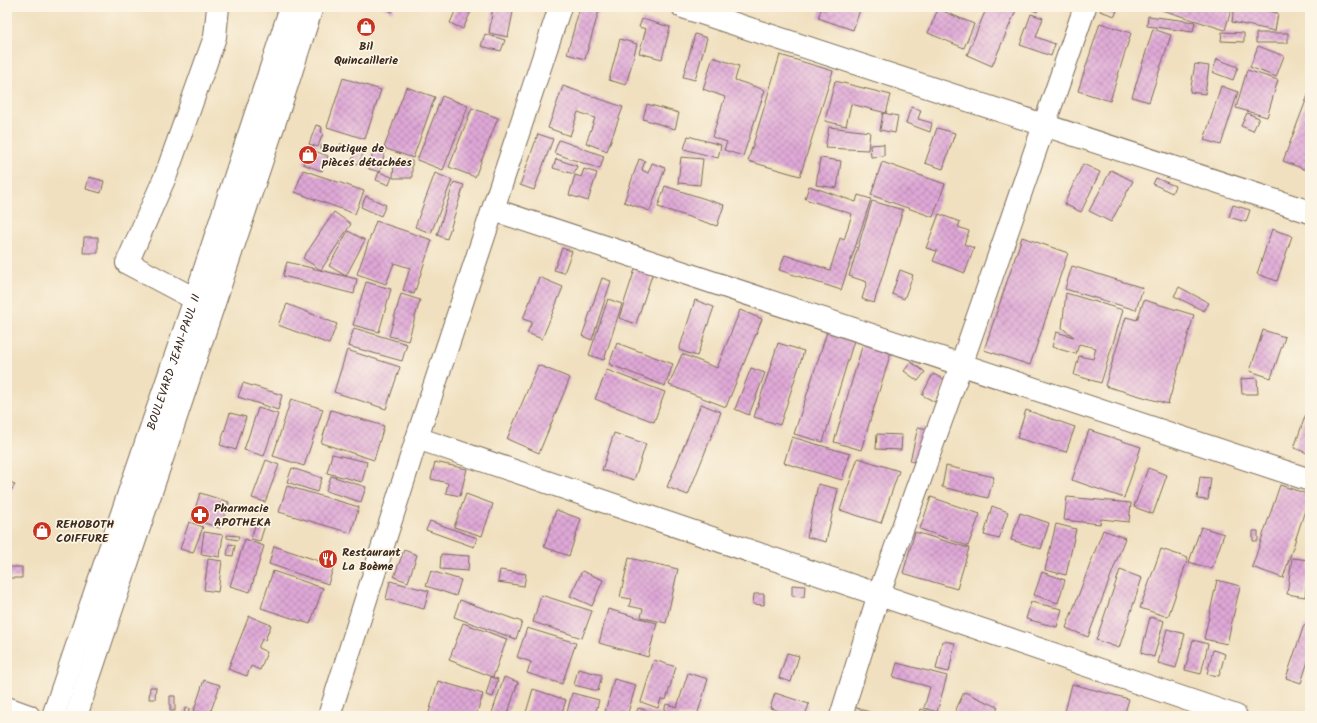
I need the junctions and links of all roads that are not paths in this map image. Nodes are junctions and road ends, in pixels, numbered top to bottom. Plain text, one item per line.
1 (218, 7) edge
2 (292, 7) edge
3 (312, 7) edge
4 (560, 7) edge
5 (683, 7) edge
6 (1085, 7) edge
7 (1044, 125) junction
8 (494, 210) junction
9 (1310, 212) edge
10 (195, 299) junction
11 (961, 365) junction
12 (417, 438) junction
13 (1310, 480) edge
14 (879, 594) junction
15 (7, 708) edge
16 (29, 716) edge
17 (53, 716) edge
18 (76, 716) edge
19 (330, 716) edge
20 (841, 716) edge
21 (1236, 716) edge

1 - 10 street
2 - 10 street, BOULEVARD JEAN-PAUL II
3 - 18 street, BOULEVARD JEAN-PAUL II
4 - 8 street
5 - 7 street
6 - 7 street
7 - 9 street
7 - 11 street
8 - 11 street
8 - 12 street
10 - 17 street, BOULEVARD JEAN-PAUL II
11 - 13 street
11 - 14 street
12 - 14 street
12 - 19 street
14 - 20 street
14 - 21 street
15 - 16 street

